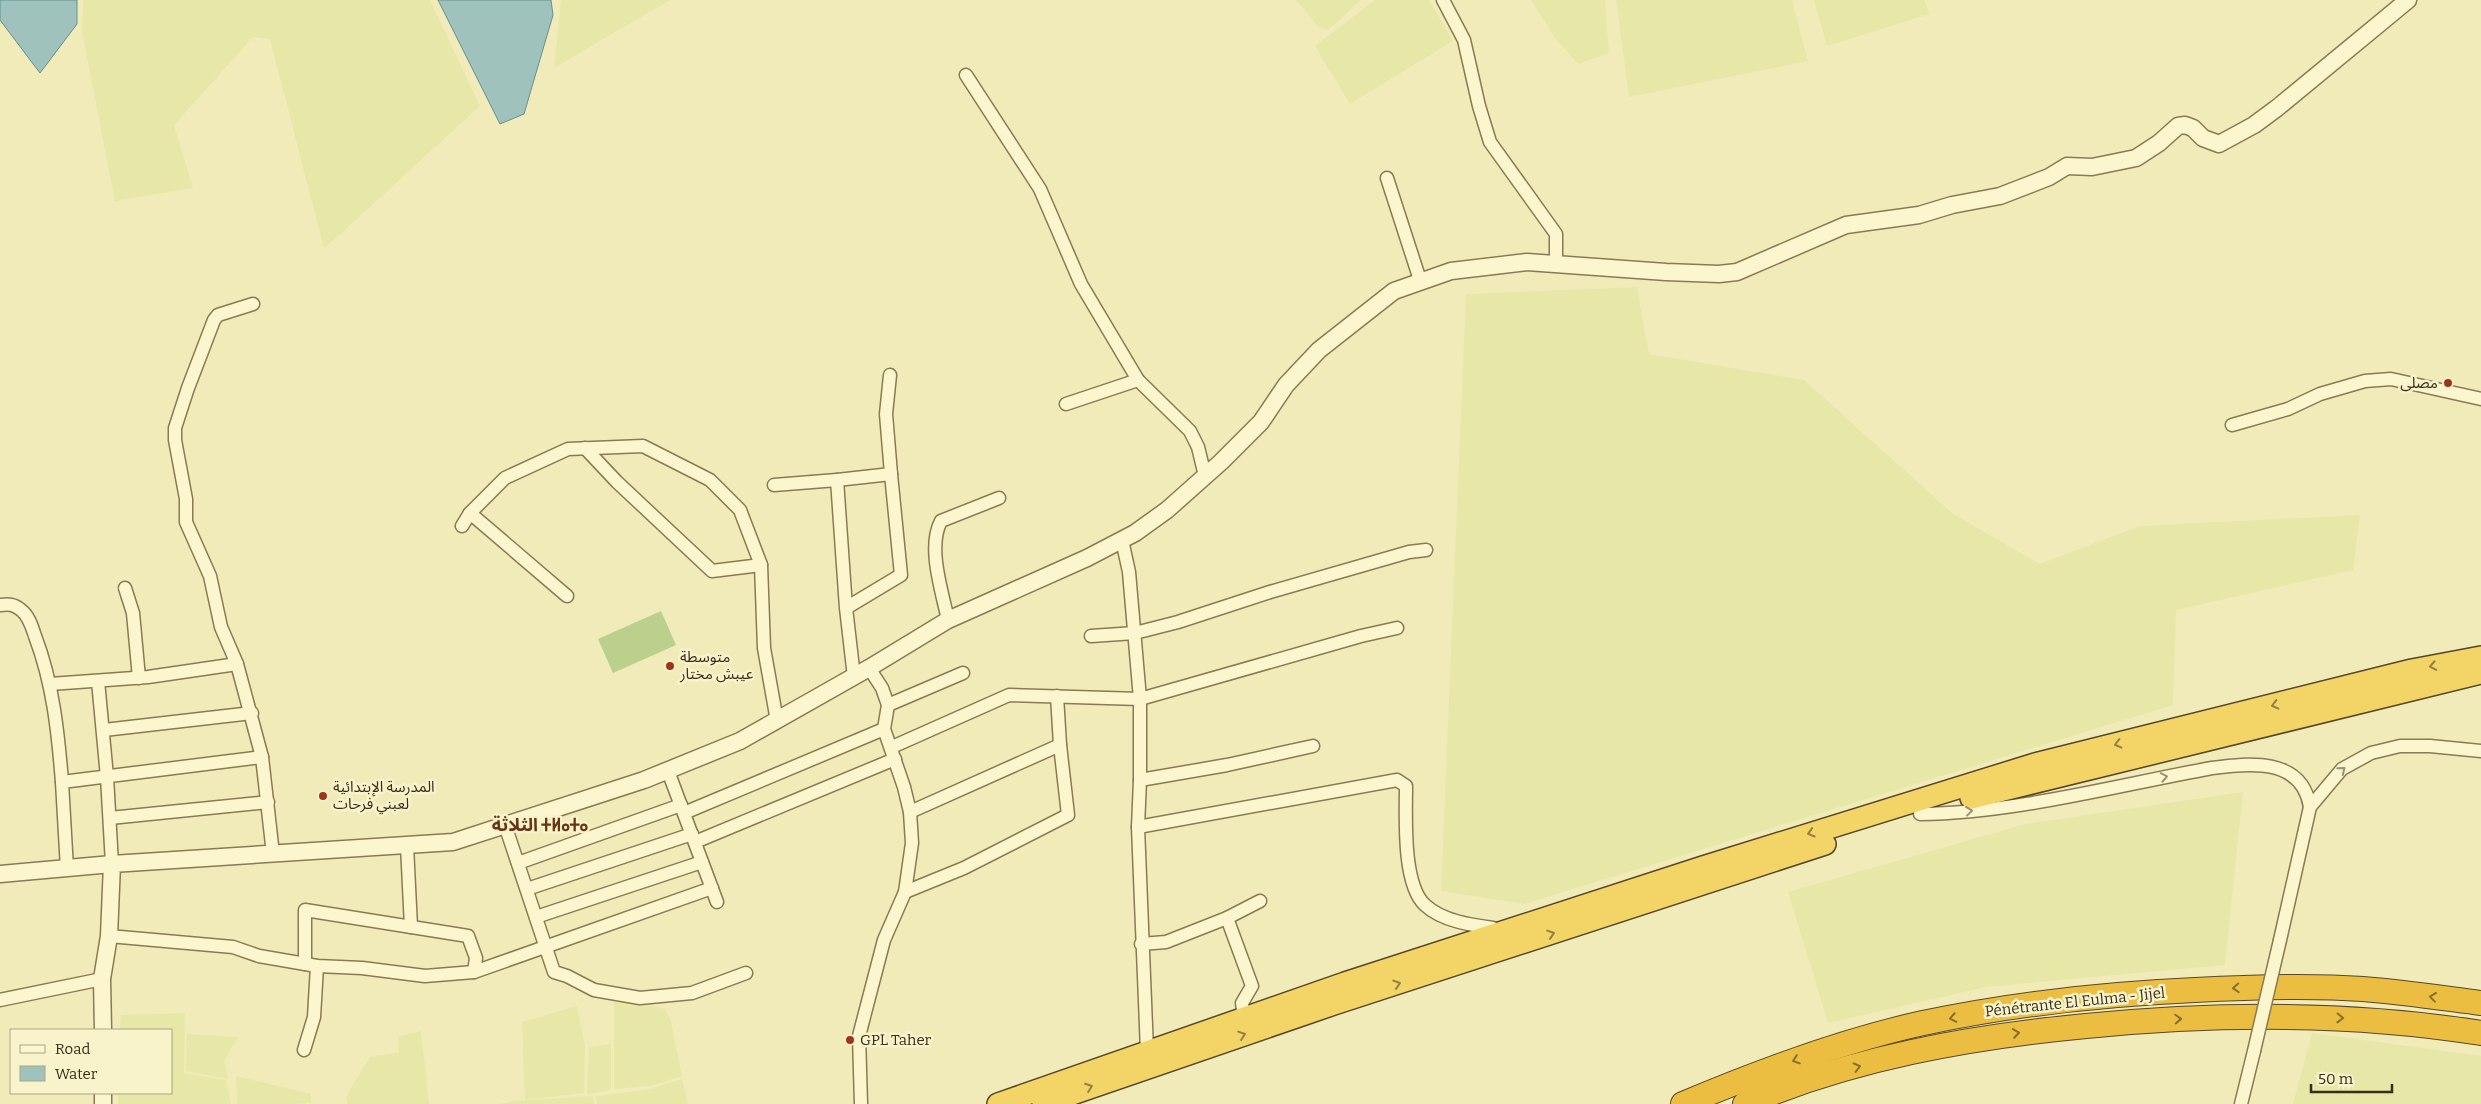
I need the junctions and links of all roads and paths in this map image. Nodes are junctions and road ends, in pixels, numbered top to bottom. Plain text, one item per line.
1 (1443, 0) edge
2 (2408, 0) edge
3 (966, 74) dead end
4 (1387, 178) dead end
5 (1556, 263) junction
6 (1420, 280) junction
7 (253, 304) dead end
8 (890, 376) dead end
9 (1138, 380) junction
10 (2481, 399) edge
11 (1066, 404) dead end
12 (2232, 425) dead end
13 (585, 448) junction
14 (891, 474) junction
15 (1205, 476) junction
16 (837, 480) junction
17 (774, 485) dead end
18 (999, 498) dead end
19 (470, 513) junction
20 (462, 526) dead end
21 (1122, 540) junction
22 (1426, 550) dead end
23 (761, 565) junction
24 (125, 588) dead end
25 (567, 596) dead end
26 (6, 604) edge
27 (846, 608) junction
28 (0, 610) edge
29 (948, 620) junction
30 (1397, 628) dead end
31 (1135, 633) junction
32 (1090, 636) dead end
33 (2481, 657) edge
34 (238, 664) junction
35 (869, 668) junction
36 (963, 673) dead end
37 (2481, 673) edge
38 (854, 677) junction
39 (139, 678) junction
40 (98, 681) junction
41 (50, 684) junction
42 (1057, 696) junction
43 (1140, 698) junction
44 (888, 705) junction
45 (252, 713) junction
46 (778, 721) junction
47 (884, 729) junction
48 (104, 730) junction
49 (1060, 745) junction
50 (1313, 746) dead end
51 (2481, 751) edge
52 (893, 753) junction
53 (262, 757) junction
54 (668, 771) junction
55 (107, 776) junction
56 (1140, 780) junction
57 (62, 782) junction
58 (268, 802) junction
59 (2310, 807) junction
60 (683, 809) junction
61 (910, 812) junction
62 (1920, 814) junction
63 (110, 818) junction
64 (505, 825) junction
65 (1138, 827) junction
66 (694, 838) junction
67 (407, 846) junction
68 (273, 854) junction
69 (702, 862) junction
70 (518, 863) junction
71 (112, 864) junction
72 (67, 869) junction
73 (0, 874) edge
74 (712, 888) junction
75 (526, 889) junction
76 (905, 892) junction
77 (1260, 901) dead end
78 (717, 902) dead end
79 (536, 917) junction
80 (1227, 918) junction
81 (411, 927) junction
82 (1498, 934) junction
83 (109, 936) junction
84 (1142, 944) junction
85 (545, 946) junction
86 (311, 965) junction
87 (474, 972) junction
88 (746, 973) dead end
89 (102, 979) junction
90 (0, 1000) edge
91 (2481, 1003) edge
92 (1244, 1018) junction
93 (102, 1029) edge
94 (2481, 1034) edge
95 (304, 1050) dead end
96 (1147, 1051) junction
97 (861, 1104) edge
98 (998, 1104) edge
99 (1043, 1104) edge
100 (1683, 1104) edge
101 (1745, 1104) edge
102 (2241, 1104) edge

1 - 5 street
2 - 5 street
3 - 9 street
4 - 6 street
5 - 6 street
6 - 15 street
7 - 34 street
8 - 14 street
9 - 11 street
9 - 15 street
10 - 12 street
13 - 19 street
13 - 23 street
13 - 23 street
14 - 16 street
14 - 27 street
15 - 21 street
16 - 17 street
16 - 27 street
18 - 29 street
19 - 20 street
19 - 25 street
21 - 29 street
21 - 31 street
22 - 31 street
23 - 46 street
24 - 39 street
26 - 28 street
26 - 41 street
27 - 38 street
29 - 35 street
30 - 43 street
31 - 32 street
31 - 43 street
33 -> 82 highway
34 - 39 street
34 - 45 street
35 - 38 street
35 - 44 street
36 - 44 street
37 - 62 highway
38 - 46 street
39 - 40 street
40 - 41 street
40 - 48 street
41 - 57 street
42 - 43 street
42 - 49 street
42 - 52 street
43 - 56 street
44 - 47 street
45 - 48 street
45 - 53 street
46 - 54 street
47 - 52 street
47 - 60 street
48 - 55 street
49 - 61 street
49 - 76 street
50 - 56 street
59 -> 51 street
52 - 61 street
52 - 66 street
53 - 55 street
53 - 58 street
54 - 60 street
54 - 64 street
55 - 57 street
55 - 63 street
56 - 65 street
57 - 72 street
58 - 63 street
58 - 68 street
62 -> 59 street
59 - 102 street, bridge
60 - 66 street
60 - 70 street
61 - 76 street
99 -> 62 highway
63 - 71 street
64 - 67 street
64 - 70 street
65 - 82 street
65 - 84 street
66 - 69 street
66 - 75 street
67 - 68 street
67 - 81 street
68 - 71 street
69 - 74 street
69 - 79 street
70 - 75 street
71 - 72 street
71 - 83 street
72 - 73 street
74 - 78 street
74 - 85 street
75 - 79 street
76 - 97 street
77 - 80 street
79 - 85 street
80 - 84 street
80 - 92 street
81 - 86 street
81 - 87 street
82 - 92 highway
83 - 86 street
83 - 89 street
84 - 96 street
85 - 87 street
85 - 88 street
86 - 87 street
86 - 95 street
89 - 90 street
89 - 93 street
91 -> 100 highway, Pénétrante El Eulma - Jijel
92 - 96 highway
101 -> 94 highway, Pénétrante El Eulma - Jijel
96 - 98 highway

